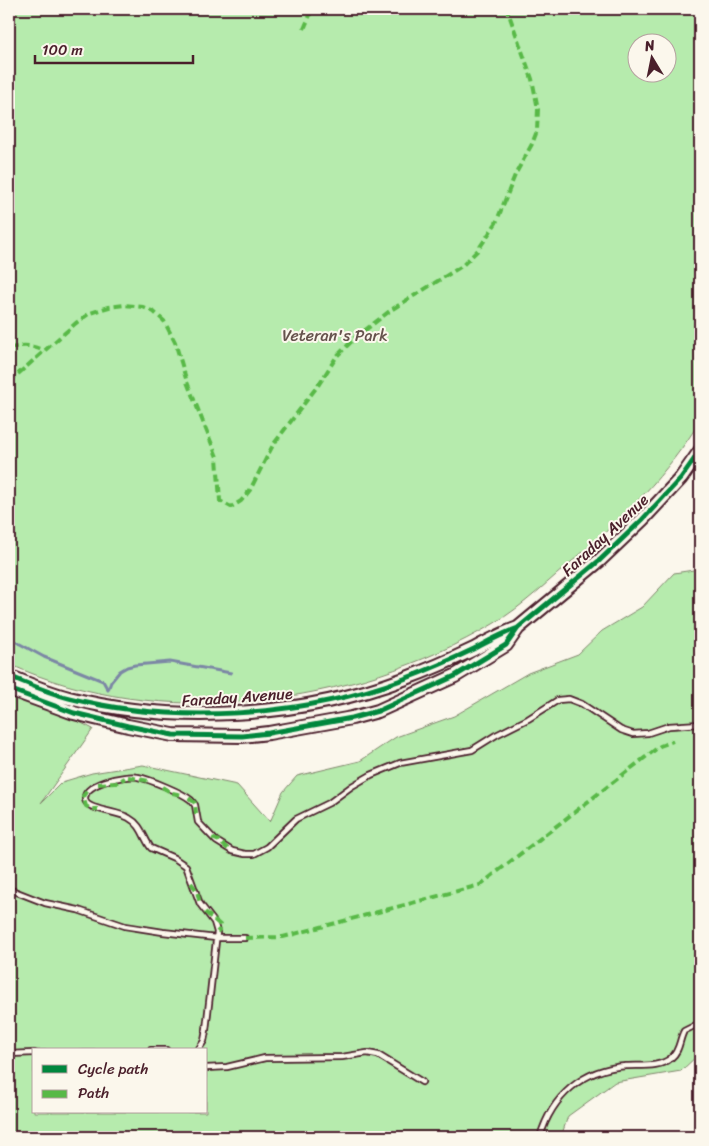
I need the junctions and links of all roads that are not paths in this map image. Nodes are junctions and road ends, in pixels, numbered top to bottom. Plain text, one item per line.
1 (700, 451) edge
2 (518, 628) junction
3 (9, 676) edge
4 (9, 689) edge
5 (700, 724) edge
6 (9, 889) edge
7 (216, 938) junction
8 (245, 938) dead end
9 (700, 1023) edge
10 (199, 1048) edge
11 (32, 1053) edge
12 (9, 1054) edge
13 (208, 1068) edge
14 (422, 1082) dead end
15 (540, 1137) edge

1 - 2 main road, Faraday Avenue
2 - 3 main road, Faraday Avenue
2 - 4 main road, Faraday Avenue
5 - 7 lane
6 - 7 lane
7 - 8 lane
7 - 10 lane
9 - 15 lane
11 - 12 lane
13 - 14 lane

